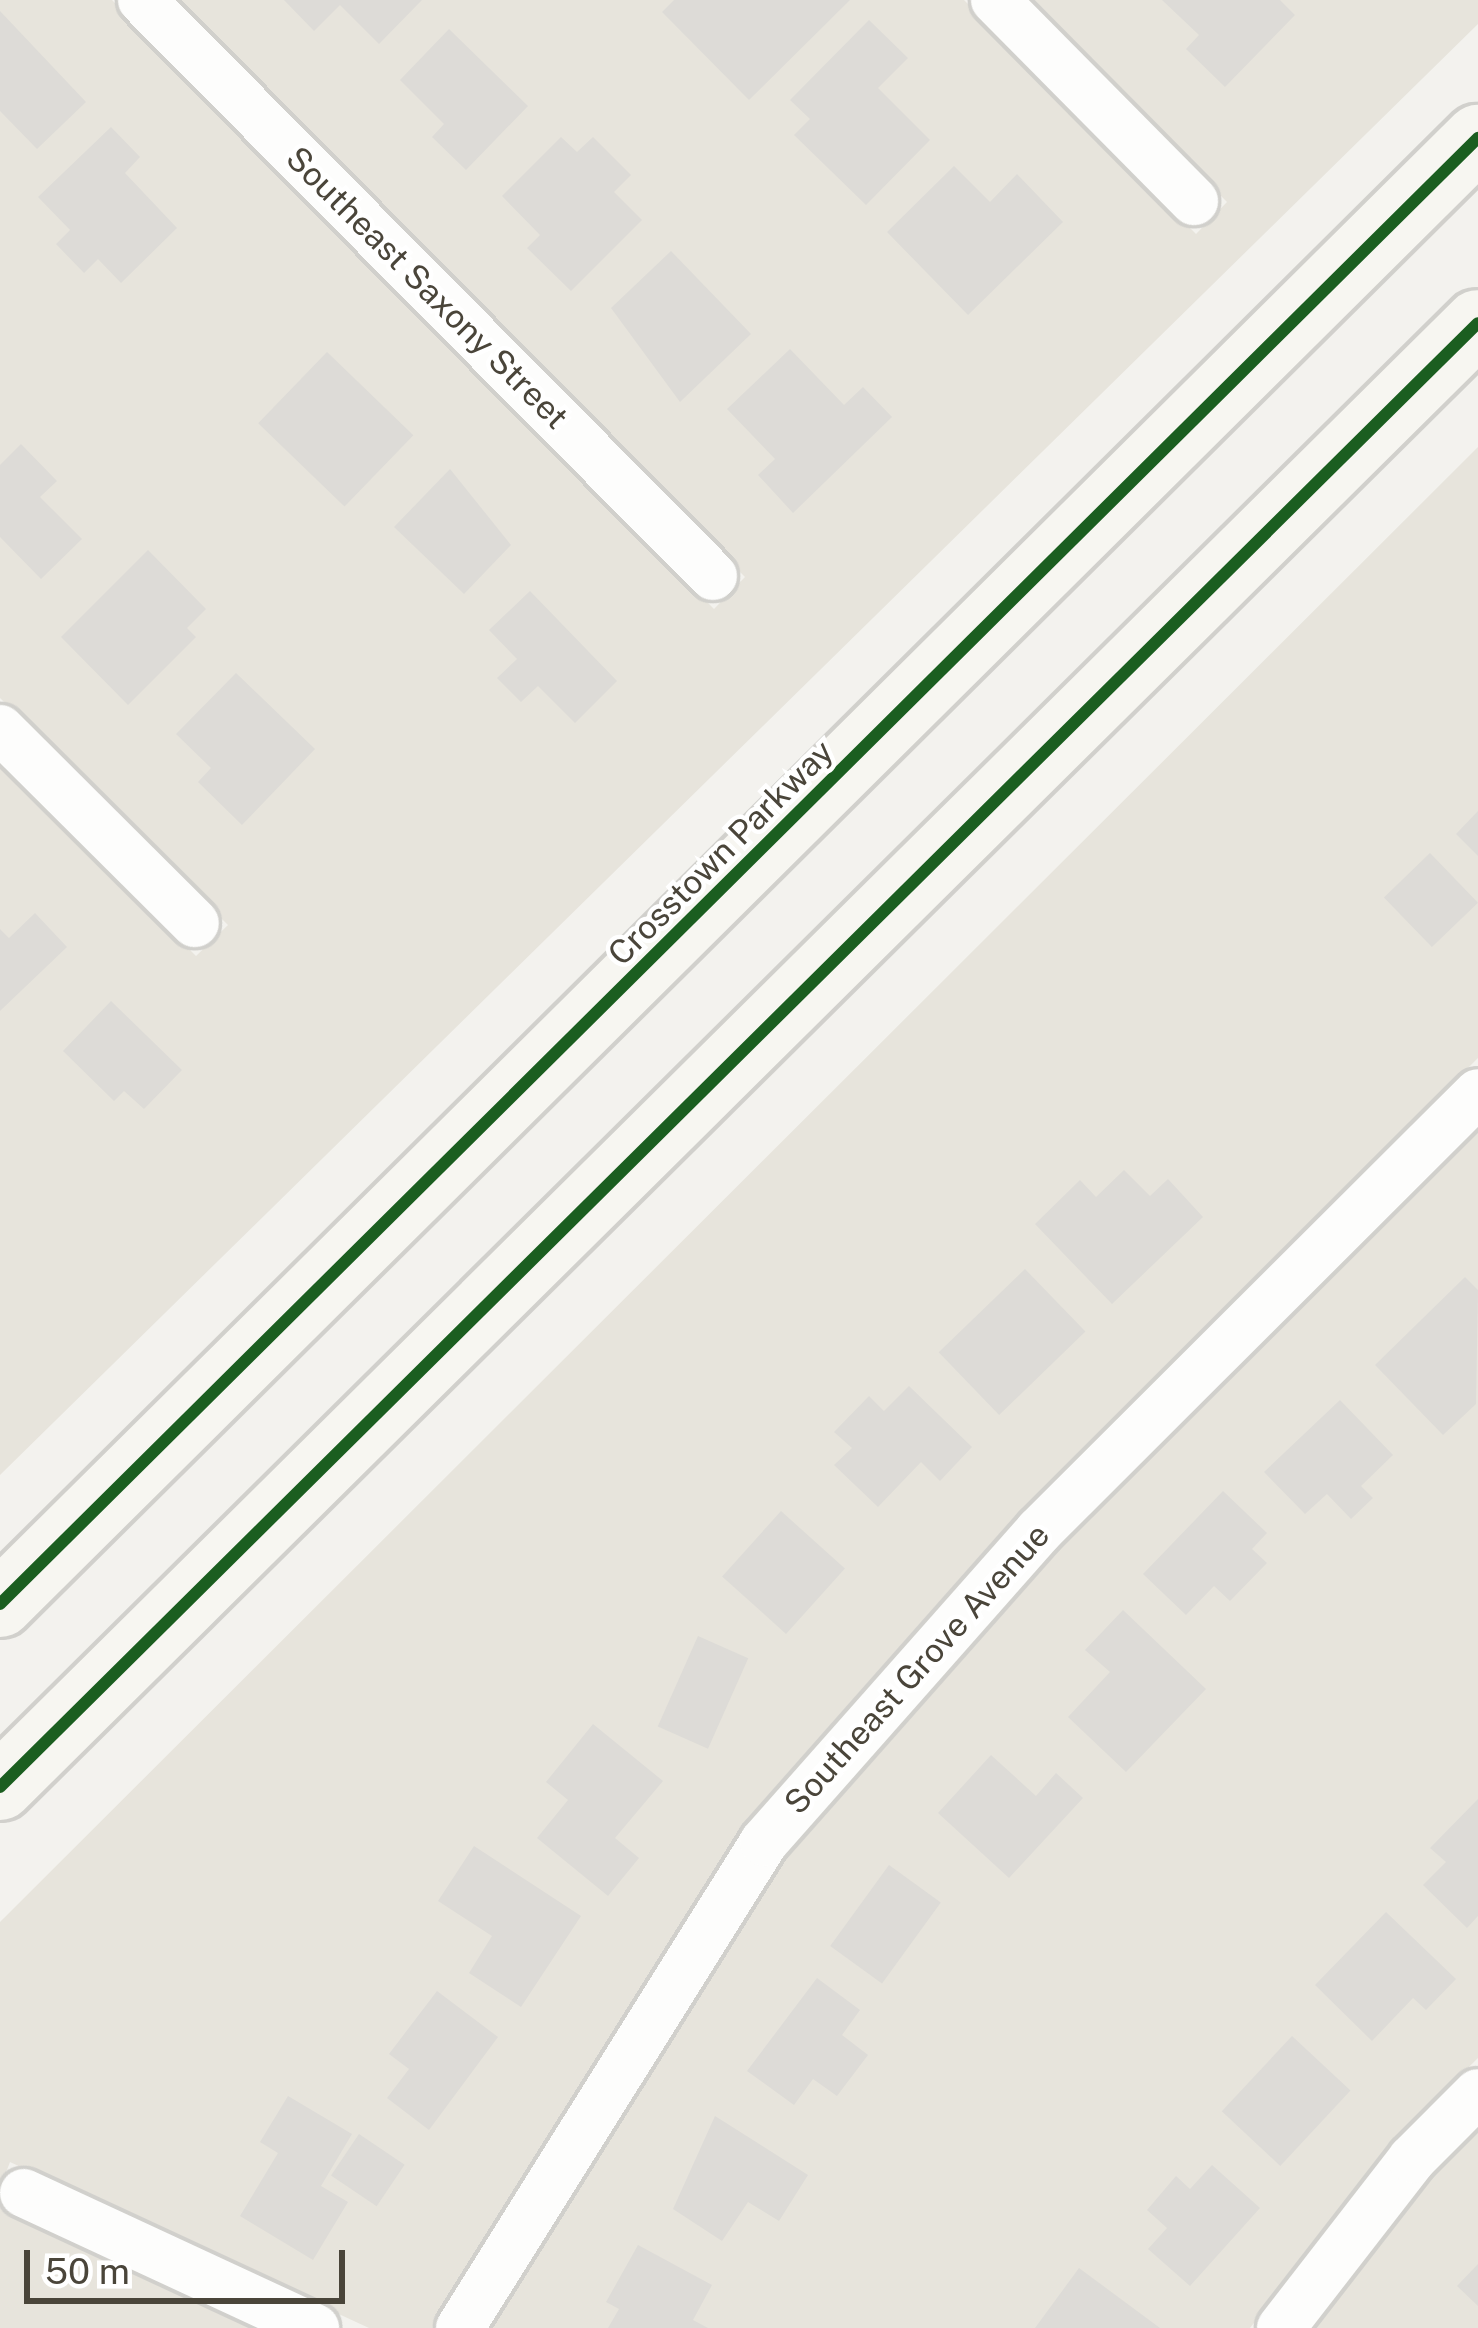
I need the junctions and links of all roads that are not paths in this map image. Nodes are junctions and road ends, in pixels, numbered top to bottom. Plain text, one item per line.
1 (142, 0) edge
2 (995, 0) edge
3 (1478, 138) edge
4 (1194, 201) dead end
5 (1478, 323) edge
6 (712, 576) dead end
7 (0, 729) edge
8 (195, 923) dead end
9 (1478, 1094) edge
10 (0, 1604) edge
11 (0, 1787) edge
12 (1478, 2093) edge
13 (24, 2193) dead end
14 (315, 2328) edge
15 (460, 2328) edge
16 (1281, 2328) edge

1 - 6 street, Southeast Saxony Street
2 - 4 street
3 - 10 main road, Crosstown Parkway
5 - 11 main road
7 - 8 street
9 - 15 street, Southeast Grove Avenue
12 - 16 street
13 - 14 street

